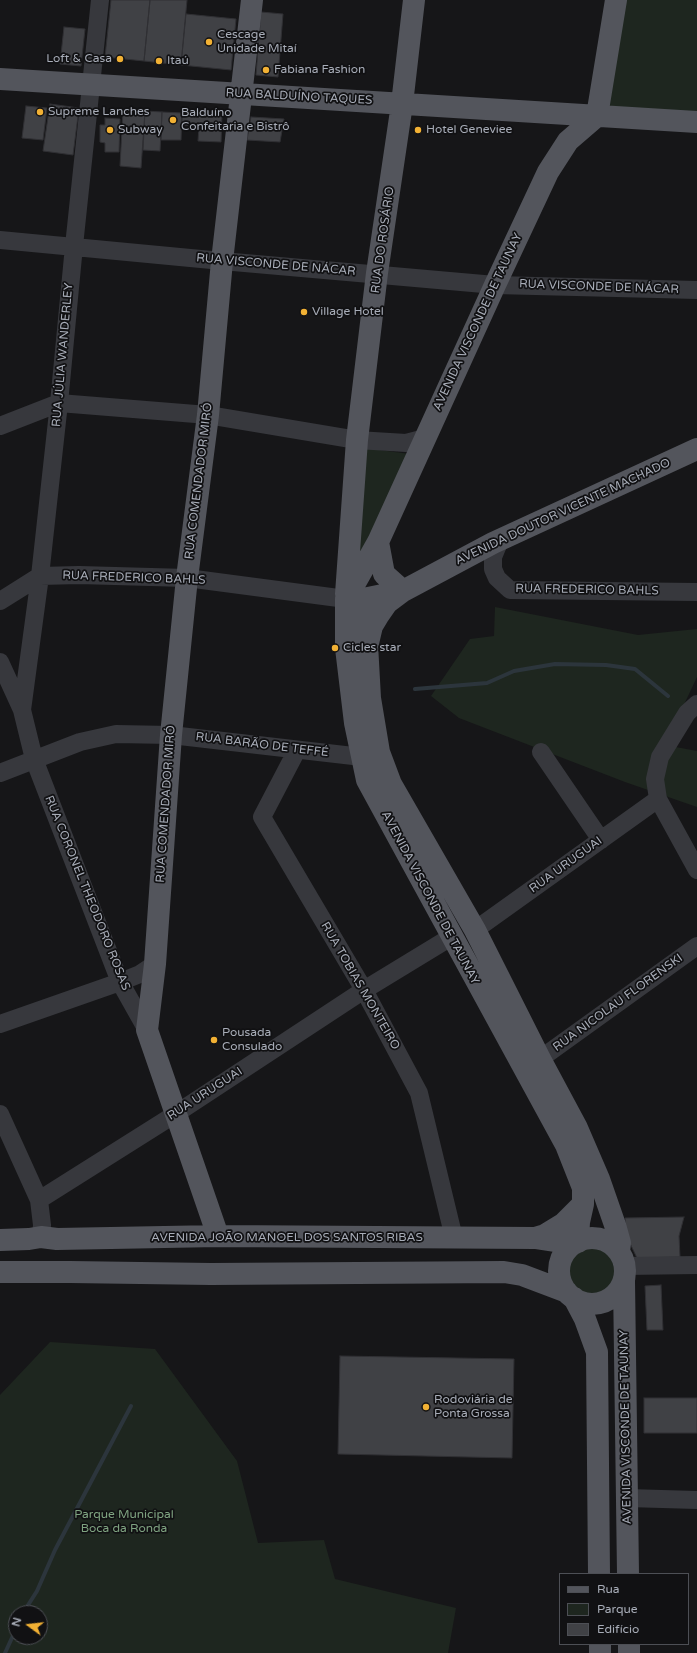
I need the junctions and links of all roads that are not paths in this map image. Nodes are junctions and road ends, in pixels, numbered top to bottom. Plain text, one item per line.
1 (100, 0) edge
2 (252, 0) edge
3 (414, 0) edge
4 (616, 0) edge
5 (0, 79) edge
6 (92, 85) junction
7 (240, 94) junction
8 (402, 104) junction
9 (597, 116) junction
10 (697, 122) edge
11 (0, 240) edge
12 (74, 246) junction
13 (222, 261) junction
14 (377, 273) junction
15 (495, 285) junction
16 (697, 290) edge
17 (59, 404) junction
18 (208, 415) junction
19 (0, 426) edge
20 (425, 438) junction
21 (357, 440) junction
22 (697, 449) edge
23 (500, 540) junction
24 (378, 542) junction
25 (40, 576) junction
26 (187, 578) junction
27 (403, 591) junction
28 (665, 591) junction
29 (697, 592) edge
30 (697, 598) edge
31 (346, 599) junction
32 (0, 601) edge
33 (367, 645) junction
34 (0, 662) edge
35 (697, 704) edge
36 (22, 710) junction
37 (170, 735) junction
38 (297, 750) junction
39 (541, 752) dead end
40 (362, 757) junction
41 (34, 759) junction
42 (0, 773) edge
43 (658, 799) junction
44 (601, 840) junction
45 (697, 870) edge
46 (475, 930) junction
47 (451, 937) junction
48 (697, 946) edge
49 (155, 964) junction
50 (120, 982) junction
51 (364, 990) junction
52 (0, 1024) edge
53 (147, 1030) junction
54 (540, 1059) junction
55 (176, 1113) junction
56 (0, 1114) edge
57 (39, 1200) junction
58 (583, 1204) junction
59 (218, 1236) junction
60 (41, 1237) junction
61 (454, 1238) junction
62 (535, 1238) junction
63 (0, 1240) edge
64 (576, 1243) junction
65 (697, 1265) edge
66 (623, 1267) junction
67 (0, 1272) edge
68 (41, 1272) junction
69 (570, 1295) junction
70 (627, 1498) junction
71 (697, 1500) edge
72 (599, 1573) edge
73 (628, 1573) edge

1 - 6 street, RUA JÚLIA WANDERLEY
2 - 7 main road, RUA COMENDADOR MIRÓ
3 - 8 main road, RUA DO ROSÁRIO
4 - 9 main road
5 - 6 main road, RUA BALDUÍNO TAQUES
6 - 7 main road, RUA BALDUÍNO TAQUES
6 - 12 street, RUA JÚLIA WANDERLEY
7 - 8 main road, RUA BALDUÍNO TAQUES
7 - 13 main road, RUA COMENDADOR MIRÓ
8 - 9 main road, RUA BALDUÍNO TAQUES
8 - 14 main road, RUA DO ROSÁRIO
9 - 10 main road, RUA BALDUÍNO TAQUES
9 - 15 main road, AVENIDA VISCONDE DE TAUNAY
11 - 12 street, RUA VISCONDE DE NÁCAR
12 - 13 street, RUA VISCONDE DE NÁCAR
12 - 17 street, RUA JÚLIA WANDERLEY
13 - 14 street, RUA VISCONDE DE NÁCAR
13 - 18 main road, RUA COMENDADOR MIRÓ
14 - 15 street, RUA VISCONDE DE NÁCAR
14 - 21 main road, RUA DO ROSÁRIO
15 - 16 street, RUA VISCONDE DE NÁCAR
15 - 20 main road, AVENIDA VISCONDE DE TAUNAY
17 - 18 street
17 - 19 street
17 - 25 street, RUA JÚLIA WANDERLEY
18 - 21 street
18 - 26 main road, RUA COMENDADOR MIRÓ
20 - 21 street
20 - 24 main road, AVENIDA VISCONDE DE TAUNAY
21 - 31 main road, RUA DO ROSÁRIO
22 - 23 main road, AVENIDA DOUTOR VICENTE MACHADO
23 - 27 main road, AVENIDA DOUTOR VICENTE MACHADO
23 - 28 street, RUA FREDERICO BAHLS
24 - 27 main road
24 - 31 main road, AVENIDA VISCONDE DE TAUNAY
25 - 26 street, RUA FREDERICO BAHLS
25 - 32 street
25 - 36 street, RUA JÚLIA WANDERLEY
26 - 31 street, RUA FREDERICO BAHLS
26 - 37 main road, RUA COMENDADOR MIRÓ
27 - 31 main road
27 - 33 main road, AVENIDA DOUTOR VICENTE MACHADO
28 - 29 street, RUA FREDERICO BAHLS
28 - 30 street
31 - 33 main road, AVENIDA VISCONDE DE TAUNAY
31 - 40 main road, AVENIDA VISCONDE DE TAUNAY
33 - 46 main road, AVENIDA VISCONDE DE TAUNAY
34 - 36 street, RUA CORONEL THEODORO ROSAS
35 - 43 street
36 - 41 street, RUA CORONEL THEODORO ROSAS
37 - 38 street, RUA BARÃO DE TEFFÉ
37 - 41 street, RUA BARÃO DE TEFFÉ
37 - 49 main road, RUA COMENDADOR MIRÓ
38 - 40 street, RUA BARÃO DE TEFFÉ
38 - 51 street, RUA TOBIAS MONTEIRO
39 - 44 street
40 - 47 main road, AVENIDA VISCONDE DE TAUNAY
41 - 42 street, RUA BARÃO DE TEFFÉ
41 - 50 street, RUA CORONEL THEODORO ROSAS
43 - 44 street, RUA URUGUAI
43 - 45 street
44 - 46 street, RUA URUGUAI
46 - 54 main road, AVENIDA VISCONDE DE TAUNAY
47 - 51 street, RUA URUGUAI
47 - 58 main road, AVENIDA VISCONDE DE TAUNAY
48 - 54 street, RUA NICOLAU FLORENSKI
49 - 50 street
49 - 53 main road, RUA COMENDADOR MIRÓ
50 - 52 street
50 - 53 street, RUA CORONEL THEODORO ROSAS
51 - 55 street, RUA URUGUAI
51 - 61 street, RUA TOBIAS MONTEIRO
53 - 55 main road, RUA CORONEL THEODORO ROSAS
54 - 66 main road, AVENIDA VISCONDE DE TAUNAY
55 - 57 street, RUA URUGUAI
55 - 59 main road, RUA CORONEL THEODORO ROSAS
56 - 57 street
57 - 60 street
58 - 62 main road
58 - 64 main road, AVENIDA VISCONDE DE TAUNAY
59 - 60 main road, AVENIDA JOÃO MANOEL DOS SANTOS RIBAS
59 - 61 main road, AVENIDA JOÃO MANOEL DOS SANTOS RIBAS
60 - 63 main road, AVENIDA JOÃO MANOEL DOS SANTOS RIBAS
60 - 68 main road
61 - 62 main road, AVENIDA JOÃO MANOEL DOS SANTOS RIBAS
62 - 64 main road, AVENIDA JOÃO MANOEL DOS SANTOS RIBAS
64 - 66 main road
64 - 69 main road
65 - 66 street
66 - 69 main road
66 - 70 main road, AVENIDA VISCONDE DE TAUNAY
67 - 68 main road
68 - 69 main road
69 - 72 main road
70 - 71 street
70 - 73 main road, AVENIDA VISCONDE DE TAUNAY

